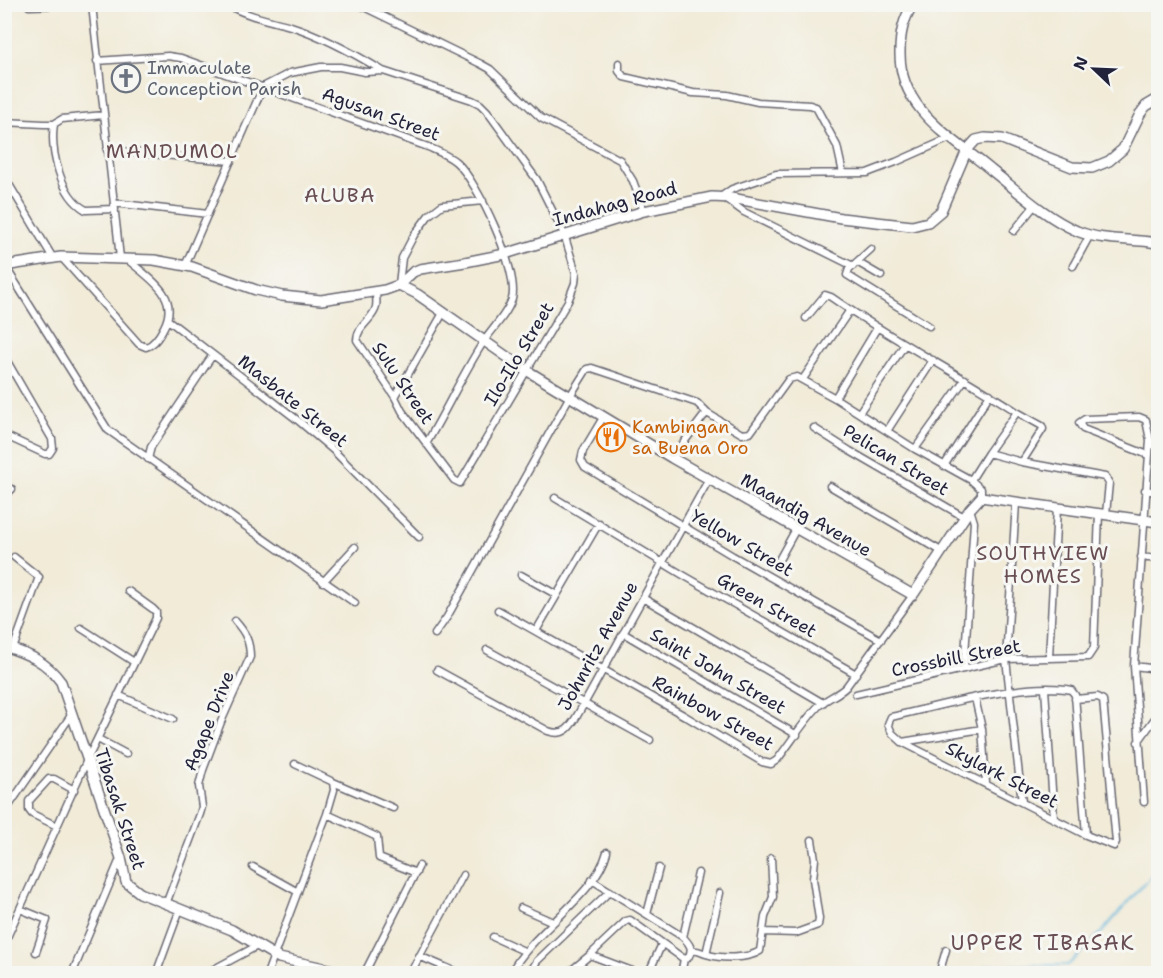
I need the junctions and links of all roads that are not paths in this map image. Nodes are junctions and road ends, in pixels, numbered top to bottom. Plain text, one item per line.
1 (93, 4) edge
2 (226, 4) edge
3 (358, 4) edge
4 (913, 4) edge
5 (29, 6) dead end
6 (98, 61) junction
7 (619, 63) dead end
8 (383, 71) junction
9 (263, 87) junction
10 (1158, 99) edge
11 (104, 115) junction
12 (4, 122) edge
13 (54, 124) junction
14 (950, 138) junction
15 (107, 150) junction
16 (967, 150) junction
17 (231, 161) junction
18 (843, 173) junction
19 (4, 176) edge
20 (722, 196) junction
21 (483, 201) junction
22 (1035, 205) junction
23 (115, 206) junction
24 (644, 211) junction
25 (208, 214) junction
26 (1014, 231) dead end
27 (564, 234) junction
28 (1090, 235) junction
29 (1158, 243) edge
30 (871, 249) dead end
31 (505, 254) junction
32 (57, 257) junction
33 (124, 258) junction
34 (855, 264) junction
35 (5, 266) edge
36 (185, 266) junction
37 (1073, 266) dead end
38 (881, 276) dead end
39 (399, 285) junction
40 (376, 292) junction
41 (850, 310) junction
42 (443, 313) junction
43 (807, 318) dead end
44 (168, 320) junction
45 (929, 326) dead end
46 (877, 328) junction
47 (484, 342) junction
48 (904, 344) junction
49 (4, 356) edge
50 (212, 356) junction
51 (933, 360) junction
52 (526, 370) junction
53 (802, 379) junction
54 (965, 379) junction
55 (990, 394) junction
56 (570, 396) junction
57 (395, 397) junction
58 (835, 398) junction
59 (1017, 412) junction
60 (707, 413) junction
61 (859, 413) junction
62 (604, 416) junction
63 (814, 428) dead end
64 (887, 430) junction
65 (4, 435) edge
66 (1150, 440) junction
67 (426, 444) junction
68 (915, 450) junction
69 (1158, 450) edge
70 (987, 453) junction
71 (1148, 455) junction
72 (672, 458) junction
73 (148, 459) junction
74 (1022, 462) junction
75 (944, 466) junction
76 (709, 479) junction
77 (971, 480) junction
78 (459, 483) joint
79 (830, 486) dead end
80 (12, 489) dead end
81 (1145, 490) junction
82 (1158, 492) edge
83 (4, 496) edge
84 (981, 497) junction
85 (555, 498) dead end
86 (1016, 503) junction
87 (1057, 508) junction
88 (967, 513) junction
89 (1102, 513) junction
90 (1143, 519) junction
91 (1158, 522) edge
92 (599, 523) junction
93 (684, 526) junction
94 (796, 529) junction
95 (418, 537) dead end
96 (355, 547) dead end
97 (941, 551) junction
98 (14, 556) dead end
99 (1141, 557) junction
100 (780, 558) dead end
101 (1158, 559) edge
102 (663, 562) junction
103 (521, 575) dead end
104 (323, 582) junction
105 (128, 591) dead end
106 (557, 595) junction
107 (913, 595) junction
108 (643, 598) junction
109 (355, 603) dead end
110 (498, 609) dead end
111 (235, 621) dead end
112 (81, 628) dead end
113 (536, 631) junction
114 (623, 633) junction
115 (435, 634) dead end
116 (881, 640) junction
117 (9, 648) edge
118 (488, 650) dead end
119 (1049, 657) junction
120 (1006, 660) junction
121 (134, 662) junction
122 (1134, 666) junction
123 (603, 669) junction
124 (964, 669) junction
125 (1158, 669) edge
126 (437, 670) dead end
127 (856, 674) junction
128 (1045, 689) junction
129 (1009, 692) junction
130 (856, 694) dead end
131 (118, 695) junction
132 (975, 698) junction
133 (1075, 699) junction
134 (823, 703) junction
135 (584, 704) junction
136 (72, 714) junction
137 (1158, 714) edge
138 (173, 719) dead end
139 (982, 729) junction
140 (797, 735) junction
141 (98, 739) junction
142 (650, 740) dead end
143 (902, 742) junction
144 (1138, 742) junction
145 (126, 754) dead end
146 (87, 760) junction
147 (295, 764) dead end
148 (333, 783) junction
149 (986, 783) junction
150 (74, 790) junction
151 (1022, 802) junction
152 (1144, 802) dead end
153 (393, 808) dead end
154 (4, 813) edge
155 (327, 814) junction
156 (1054, 818) junction
157 (57, 826) junction
158 (1086, 834) junction
159 (812, 840) dead end
160 (607, 852) dead end
161 (121, 858) junction
162 (771, 858) dead end
163 (419, 866) dead end
164 (253, 867) dead end
165 (659, 868) dead end
166 (416, 873) junction
167 (698, 873) dead end
168 (463, 875) dead end
169 (592, 880) junction
170 (610, 891) junction
171 (298, 892) junction
172 (720, 893) dead end
173 (166, 904) junction
174 (521, 908) dead end
175 (20, 909) junction
176 (180, 909) junction
177 (647, 914) junction
178 (553, 922) junction
179 (763, 932) junction
180 (683, 936) junction
181 (493, 937) dead end
182 (4, 944) edge
183 (662, 944) junction
184 (257, 946) junction
185 (946, 950) dead end
186 (524, 951) junction
187 (692, 951) junction
188 (36, 952) dead end
189 (706, 954) junction
190 (272, 955) junction
191 (590, 955) junction
192 (419, 956) junction
193 (684, 958) junction
194 (72, 974) edge
195 (156, 974) edge
196 (205, 974) edge
197 (267, 974) edge
198 (351, 974) edge
199 (364, 974) edge
200 (410, 974) edge
201 (462, 974) edge
202 (510, 974) edge
203 (529, 974) edge
204 (567, 974) edge
205 (640, 974) edge
206 (648, 974) edge
207 (681, 974) edge
208 (939, 974) edge

1 - 5 street
1 - 6 street
2 - 8 street
3 - 24 street
4 - 14 main road
6 - 9 street, Agusan Street
6 - 11 street
7 - 18 street
8 - 9 street
8 - 27 street, Ilo-Ilo Street
9 - 17 street
9 - 21 street, Agusan Street
10 - 16 main road
11 - 13 street
11 - 15 street
12 - 13 street
13 - 23 street
14 - 16 main road
14 - 18 street
15 - 17 street
15 - 23 street
16 - 20 main road, Indahag Road
16 - 22 main road
17 - 25 street
18 - 20 street
19 - 32 street
20 - 24 main road, Indahag Road
20 - 34 street
21 - 31 street, Agusan Street
21 - 39 street
22 - 26 street
22 - 28 main road
23 - 25 street
23 - 33 street
24 - 27 main road, Indahag Road
25 - 36 street
27 - 31 main road, Indahag Road
27 - 52 street, Ilo-Ilo Street
28 - 29 main road
28 - 37 street
30 - 34 street
31 - 39 main road, Indahag Road
31 - 47 street, Agusan Street
32 - 33 main road, Indahag Road
32 - 35 main road, Indahag Road
32 - 44 street
33 - 36 main road, Indahag Road
33 - 44 street
34 - 38 street
34 - 45 street
35 - 73 street
36 - 40 main road, Indahag Road
39 - 40 main road, Indahag Road
39 - 42 main road, Maandig Avenue
40 - 57 street, Sulu Street
41 - 43 street
41 - 46 street
41 - 53 street
42 - 47 main road, Maandig Avenue
42 - 57 street
44 - 50 street, Masbate Street
46 - 48 street
46 - 58 street
47 - 52 main road, Maandig Avenue
47 - 67 street, Agusan Street
48 - 51 street
48 - 61 street
49 - 65 street
50 - 73 street
50 - 95 street, Masbate Street
51 - 54 street
51 - 64 street
52 - 56 main road, Maandig Avenue
52 - 78 street, Ilo-Ilo Street
53 - 58 street
53 - 60 street
54 - 55 street
54 - 68 street
55 - 59 street
55 - 75 street
56 - 60 street
56 - 62 main road, Maandig Avenue
56 - 115 street
57 - 67 street, Sulu Street
58 - 61 street
59 - 70 street
59 - 74 street
60 - 72 street
61 - 64 street
62 - 72 main road, Maandig Avenue
62 - 93 street, Yellow Street
63 - 88 street, Pelican Street
64 - 68 street
66 - 69 street
66 - 71 street
66 - 71 street
67 - 78 street, Sulu Street
68 - 75 street
70 - 74 street
70 - 77 street
71 - 81 street
72 - 76 main road, Maandig Avenue
73 - 104 street
74 - 89 street
75 - 77 street
76 - 93 street, Johnritz Avenue
76 - 94 main road, Maandig Avenue
77 - 84 street
79 - 97 street
80 - 83 street
81 - 82 street
81 - 90 street
84 - 86 main road
84 - 88 main road
85 - 92 street, Green Street
86 - 87 main road
86 - 120 street
87 - 89 main road
87 - 119 street
88 - 97 main road
88 - 124 street
89 - 90 main road
89 - 119 street, Crossbill Street
90 - 91 main road
90 - 99 street
92 - 102 street, Green Street
92 - 106 street
93 - 102 street, Johnritz Avenue
93 - 116 street, Yellow Street
94 - 100 street
94 - 107 main road, Maandig Avenue
96 - 104 street
97 - 107 main road
98 - 117 street
99 - 101 street
99 - 122 street
102 - 108 street, Johnritz Avenue
102 - 127 street, Green Street
103 - 106 street
104 - 109 street
105 - 121 street
106 - 113 street
107 - 116 street, Rainbow Street
108 - 114 street, Johnritz Avenue
108 - 134 street
110 - 113 street, Rainbow Street
111 - 173 street, Agape Drive
112 - 121 street
113 - 123 street, Rainbow Street
114 - 123 street, Johnritz Avenue
114 - 140 street, Saint John Street
116 - 127 street, Rainbow Street
117 - 136 main road, Tibasak Street
118 - 135 street
119 - 120 street, Crossbill Street
120 - 124 street, Crossbill Street
120 - 129 street
121 - 131 street
122 - 125 street
122 - 144 street
123 - 135 street, Johnritz Avenue
123 - 140 street, Rainbow Street
124 - 130 street, Crossbill Street
126 - 135 street, Johnritz Avenue
127 - 134 street, Rainbow Street
128 - 129 street
128 - 133 street
128 - 156 street
129 - 132 street
129 - 151 street
131 - 138 street
131 - 141 street
132 - 139 street
132 - 143 street
133 - 158 street
133 - 158 street, Skylark Street
134 - 140 street, Rainbow Street
135 - 142 street
136 - 146 main road, Tibasak Street
136 - 154 street
137 - 144 street
139 - 143 street
139 - 149 street
141 - 145 street
141 - 146 street
143 - 149 street, Skylark Street
144 - 152 street
146 - 150 street
146 - 161 main road, Tibasak Street
147 - 148 street
148 - 153 street
148 - 155 street
149 - 151 street, Skylark Street
150 - 157 street
150 - 157 street
151 - 156 street, Skylark Street
155 - 166 street
155 - 171 street
156 - 158 street, Skylark Street
157 - 175 street
159 - 179 street
160 - 169 street
161 - 173 main road, Tibasak Street
161 - 194 street
162 - 179 street
163 - 166 street
164 - 171 street
165 - 177 street
166 - 199 street
167 - 180 street
168 - 192 street
169 - 170 street
169 - 178 street
170 - 177 street
170 - 203 street
171 - 190 street
172 - 189 street
173 - 176 main road, Tibasak Street
174 - 178 street
175 - 182 street
175 - 188 street
176 - 184 main road, Tibasak Street
176 - 195 street
177 - 180 street
178 - 186 street
179 - 189 street
180 - 187 street
181 - 186 street
183 - 191 street
183 - 193 street
183 - 206 street
184 - 190 main road, Tibasak Street
184 - 196 street
185 - 208 street
186 - 202 street
187 - 189 street
187 - 193 street
190 - 197 street
190 - 198 main road, Tibasak Street
191 - 204 street
191 - 205 street
192 - 200 street
192 - 201 street
193 - 207 street

